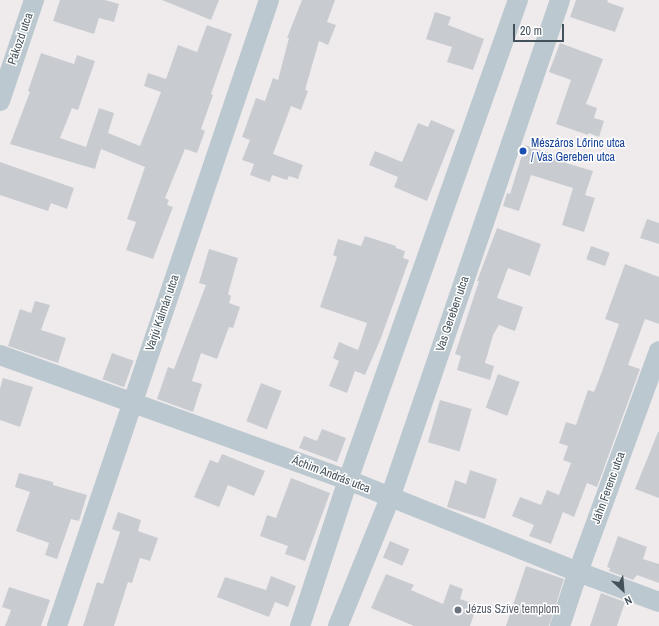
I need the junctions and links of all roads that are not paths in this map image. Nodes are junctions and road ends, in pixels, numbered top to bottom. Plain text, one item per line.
1 (34, 0) edge
2 (269, 0) edge
3 (518, 0) edge
4 (560, 0) edge
5 (0, 101) edge
6 (659, 351) edge
7 (0, 355) edge
8 (133, 402) junction
9 (348, 480) junction
10 (390, 498) junction
11 (578, 572) junction
12 (659, 602) edge
13 (57, 626) edge
14 (300, 626) edge
15 (338, 626) edge
16 (560, 626) edge

1 - 5 street, Pákozd utca
2 - 8 street, Varjú Kálmán utca
3 - 9 street
4 - 10 street, Vas Gereben utca
6 - 11 street, Jáhn Ferenc utca
7 - 8 street, Áchim András utca
8 - 9 street, Áchim András utca
8 - 13 street, Varjú Kálmán utca
9 - 10 street, Áchim András utca
9 - 14 street
10 - 11 street, Áchim András utca
10 - 15 street, Vas Gereben utca
11 - 12 street, Áchim András utca
11 - 16 street, Jáhn Ferenc utca

